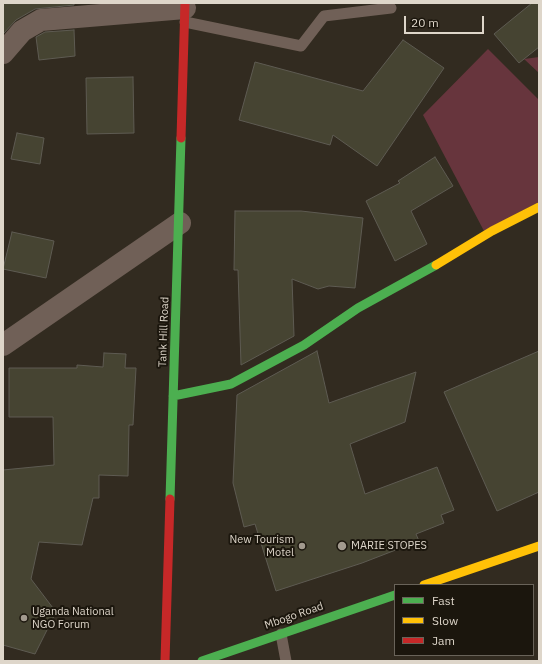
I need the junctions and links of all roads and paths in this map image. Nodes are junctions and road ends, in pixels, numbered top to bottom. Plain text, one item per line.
1 (391, 8) dead end
2 (185, 11) edge
3 (3, 53) edge
4 (539, 207) edge
5 (180, 223) junction
6 (3, 345) edge
7 (173, 396) junction
8 (539, 546) edge
9 (427, 584) edge
10 (394, 595) edge
11 (281, 634) junction
12 (165, 661) edge
13 (202, 661) edge
14 (286, 661) edge

1 - 2 lane
2 - 3 street
2 - 5 street, Tank Hill Road
4 - 7 street
5 - 6 street
5 - 7 street, Tank Hill Road
7 - 12 street, Tank Hill Road
8 - 9 street
10 - 11 street, Mbogo Road
11 - 13 street, Mbogo Road
11 - 14 lane

